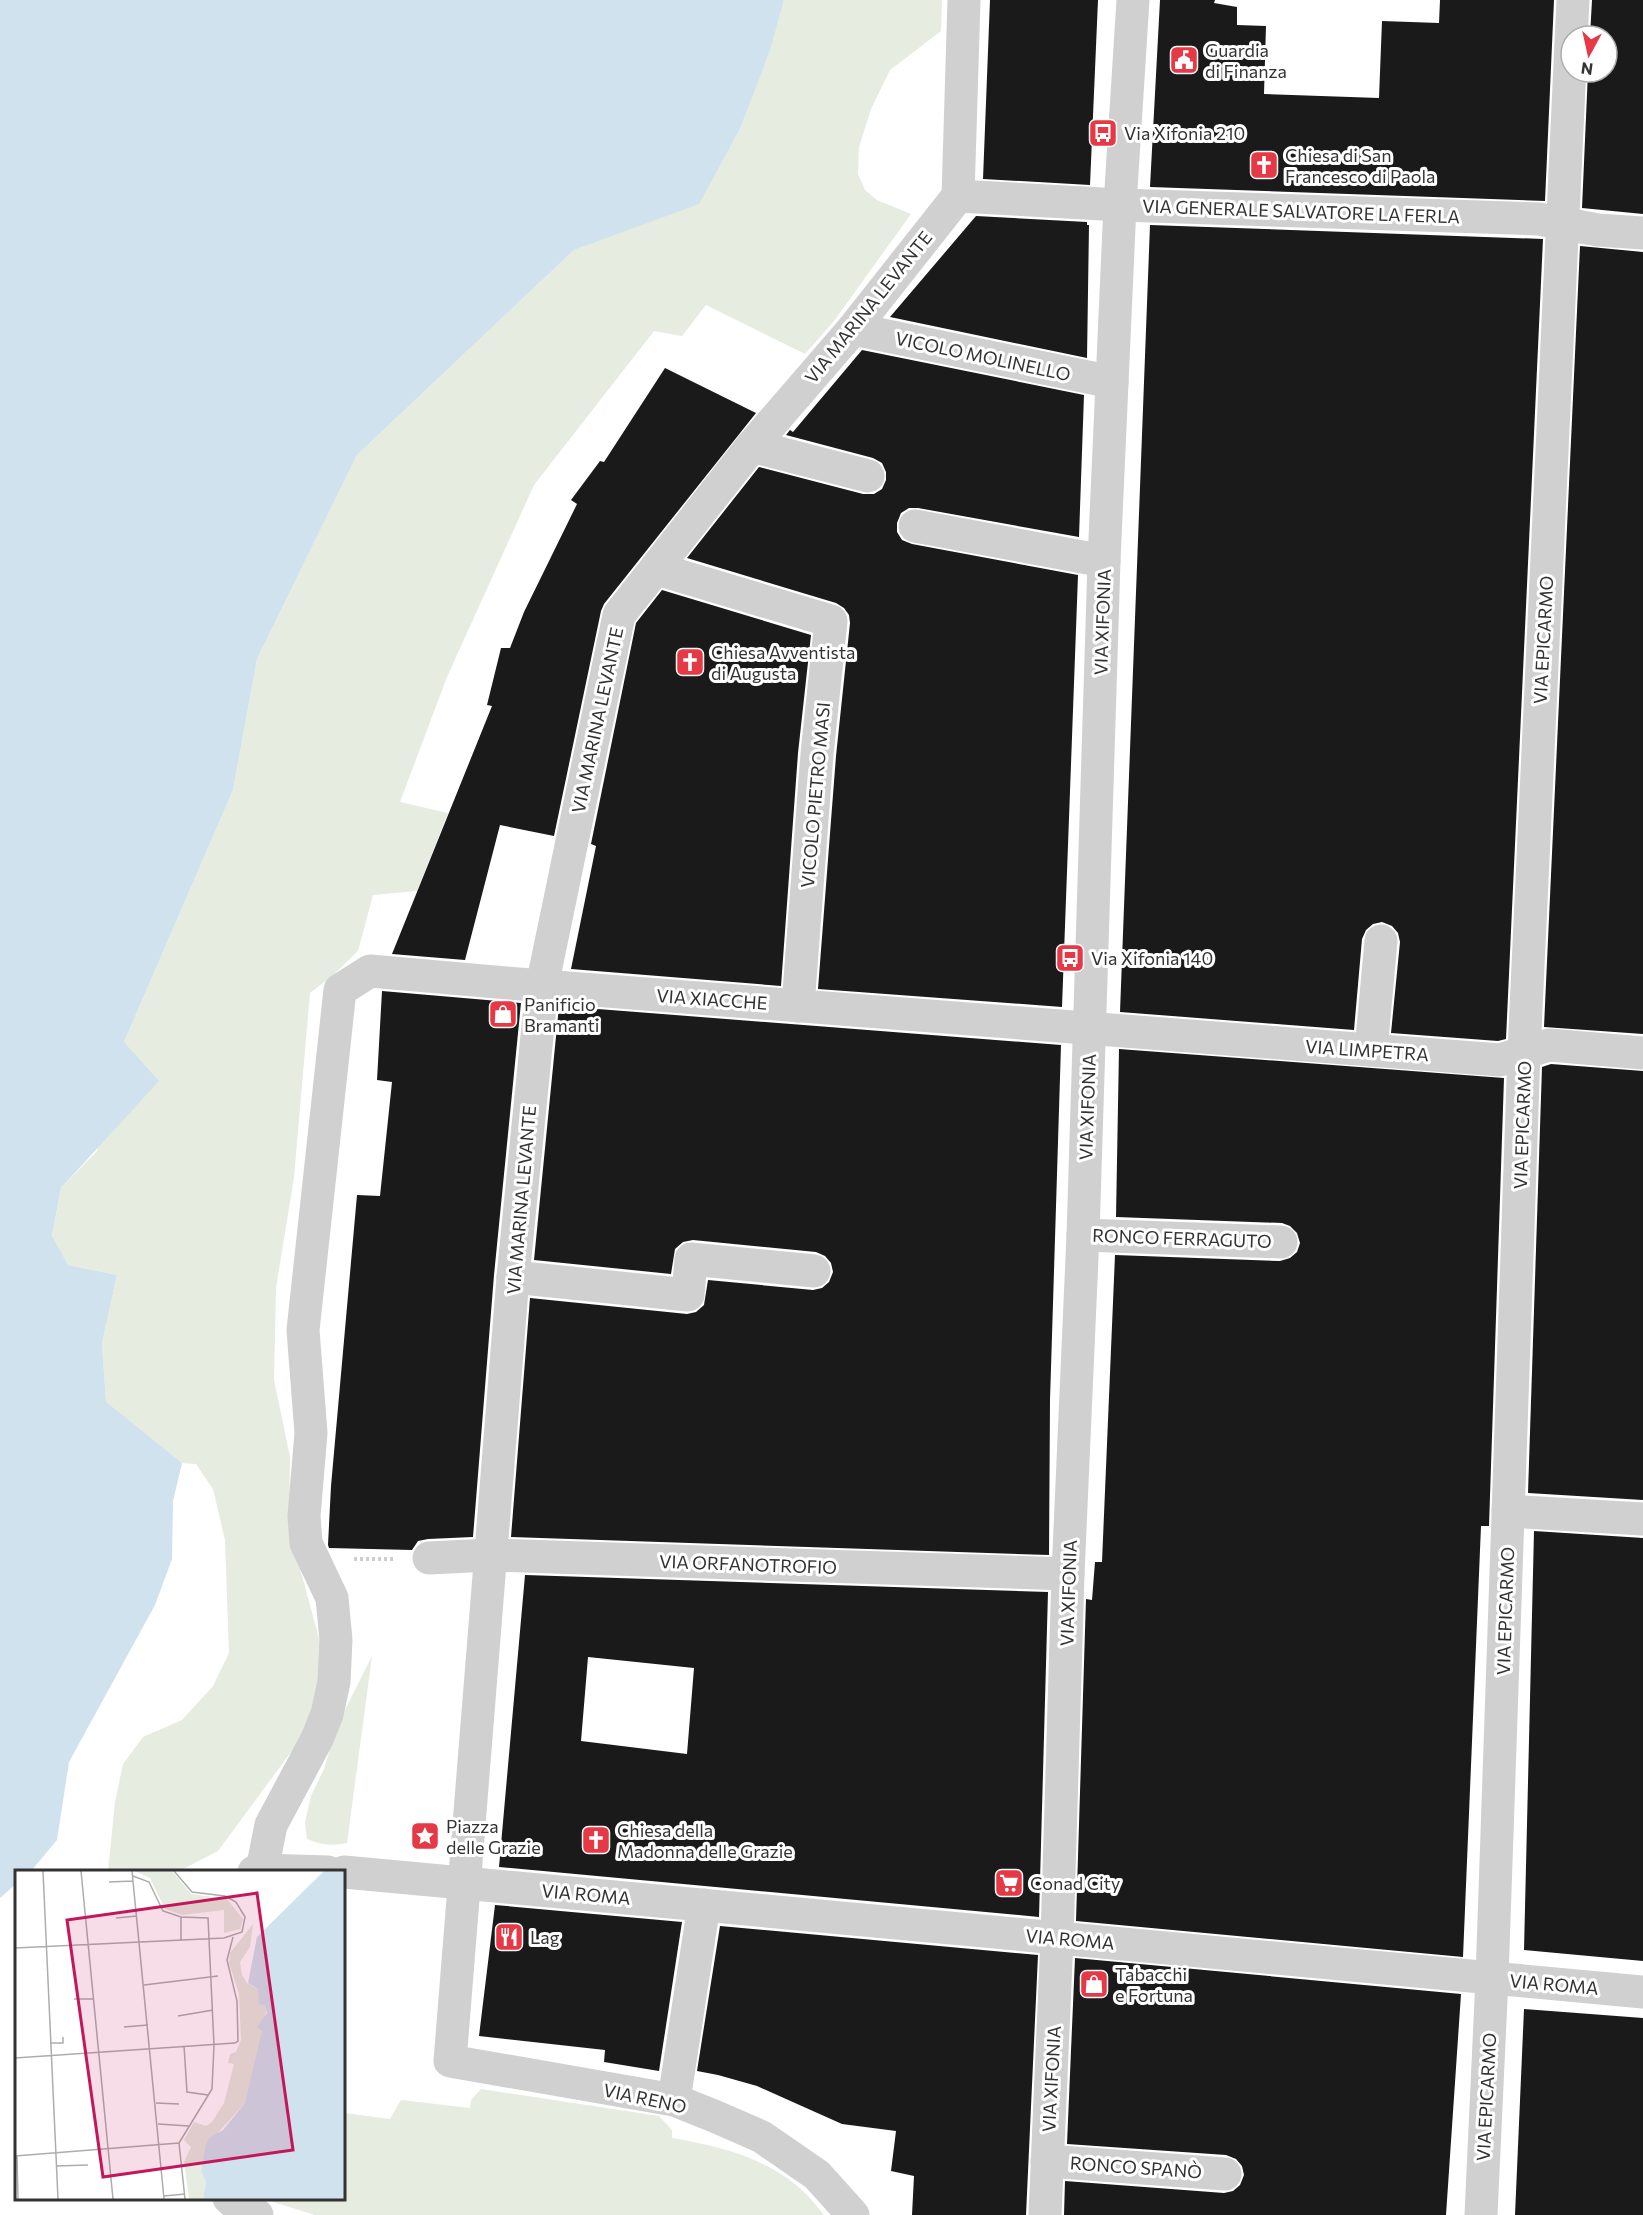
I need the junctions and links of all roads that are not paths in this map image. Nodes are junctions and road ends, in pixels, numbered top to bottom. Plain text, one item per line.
1 (964, 0) edge
2 (1133, 0) edge
3 (1573, 0) edge
4 (958, 196) junction
5 (1120, 205) junction
6 (1563, 223) junction
7 (1643, 232) edge
8 (853, 329) junction
9 (1112, 382) junction
10 (752, 446) junction
11 (868, 476) dead end
12 (915, 526) dead end
13 (1104, 561) junction
14 (657, 568) junction
15 (1381, 941) dead end
16 (542, 986) junction
17 (798, 1006) junction
18 (1089, 1028) junction
19 (1371, 1050) junction
20 (1524, 1052) junction
21 (1643, 1053) edge
22 (1083, 1234) junction
23 (1281, 1242) dead end
24 (814, 1271) dead end
25 (513, 1277) junction
26 (1508, 1511) junction
27 (1643, 1519) edge
28 (490, 1555) junction
29 (429, 1558) road end
30 (1068, 1574) junction
31 (258, 1870) edge
32 (345, 1872) edge
33 (464, 1884) junction
34 (704, 1905) junction
35 (1058, 1938) junction
36 (1492, 1978) junction
37 (1643, 1992) edge
38 (674, 2100) junction
39 (1047, 2161) junction
40 (1225, 2174) dead end
41 (230, 2200) edge
42 (257, 2215) edge
43 (853, 2215) edge
44 (1045, 2215) edge
45 (1481, 2215) edge

1 - 4 street
2 - 5 street, VIA XIFONIA
3 - 6 street, VIA EPICARMO
4 - 5 street, VIA GENERALE SALVATORE LA FERLA
4 - 8 street, VIA MARINA LEVANTE
5 - 6 street, VIA GENERALE SALVATORE LA FERLA
5 - 9 street, VIA XIFONIA
6 - 7 street, VIA GENERALE SALVATORE LA FERLA
6 - 20 street, VIA EPICARMO
8 - 9 street, VICOLO MOLINELLO
8 - 10 street, VIA MARINA LEVANTE
9 - 13 street, VIA XIFONIA
10 - 11 street
10 - 14 street, VIA MARINA LEVANTE
12 - 13 street
13 - 18 street, VIA XIFONIA
14 - 16 street, VIA MARINA LEVANTE
14 - 17 street, VICOLO PIETRO MASI
15 - 19 street
16 - 17 street, VIA XIACCHE
16 - 25 street, VIA MARINA LEVANTE
16 - 31 street, VIA XIACCHE
17 - 18 street, VIA XIACCHE
18 - 19 street, VIA LIMPETRA
18 - 22 street, VIA XIFONIA
19 - 20 street, VIA LIMPETRA
20 - 21 street, VIA LIMPETRA
20 - 26 street, VIA EPICARMO
22 - 23 street, RONCO FERRAGUTO
22 - 30 street, VIA XIFONIA
24 - 25 street
25 - 28 street, VIA MARINA LEVANTE
26 - 27 street
26 - 36 street, VIA EPICARMO
28 - 29 street, VIA ORFANOTROFIO
28 - 30 street, VIA ORFANOTROFIO
28 - 33 street, VIA MARINA LEVANTE
30 - 35 street, VIA XIFONIA
32 - 33 street, VIA ROMA
33 - 34 street, VIA ROMA
33 - 38 street, VIA RENO
34 - 35 street, VIA ROMA
34 - 38 street
35 - 36 street, VIA ROMA
35 - 39 street, VIA XIFONIA
36 - 37 street, VIA ROMA
36 - 45 street, VIA EPICARMO
38 - 43 street, VIA RENO
39 - 40 street, RONCO SPANÒ
39 - 44 street, VIA XIFONIA
41 - 42 street

